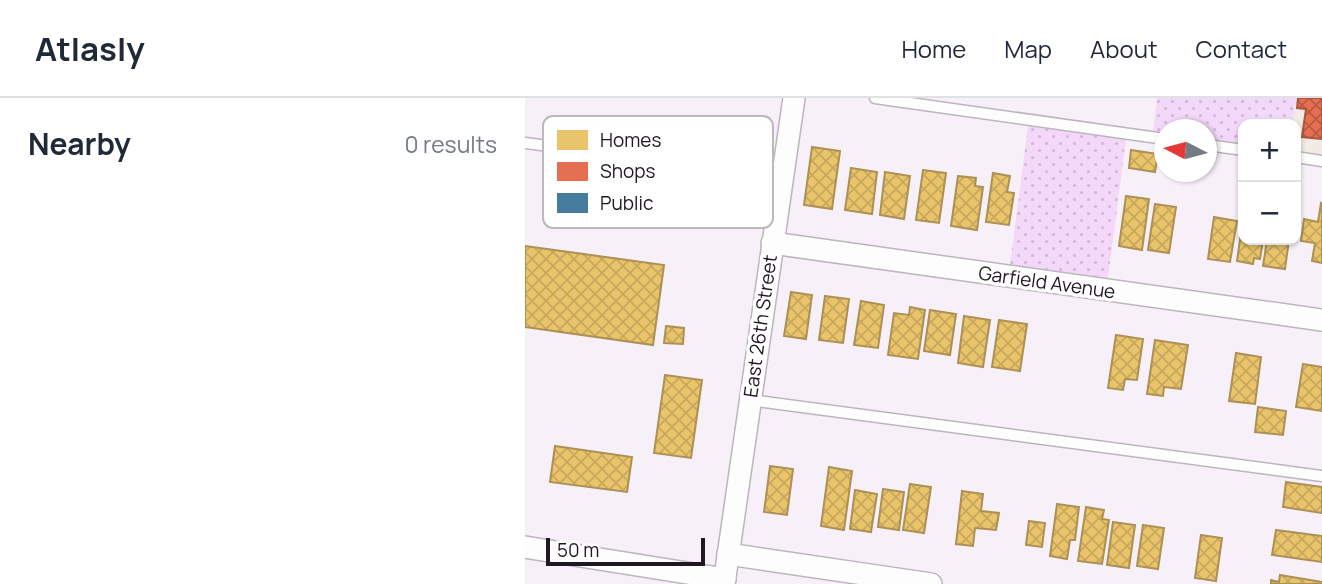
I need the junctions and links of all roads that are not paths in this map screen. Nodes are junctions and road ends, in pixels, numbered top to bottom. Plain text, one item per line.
1 (794, 98) edge
2 (874, 98) edge
3 (1154, 138) edge
4 (525, 143) edge
5 (543, 145) edge
6 (1217, 146) edge
7 (1238, 149) edge
8 (1301, 158) edge
9 (1322, 161) edge
10 (773, 175) edge
11 (782, 176) junction
12 (772, 243) junction
13 (1322, 320) edge
14 (750, 400) junction
15 (1322, 476) edge
16 (525, 547) edge
17 (728, 554) junction
18 (724, 581) edge
19 (931, 584) edge

1 - 11 street, East 26th Street
2 - 3 lane
4 - 5 lane
6 - 7 lane
8 - 9 lane
10 - 11 lane
11 - 12 street, East 26th Street
12 - 13 street, Garfield Avenue
12 - 14 street, East 26th Street
14 - 15 lane
14 - 17 street, East 26th Street
16 - 18 street
17 - 18 street, East 26th Street
17 - 19 street

